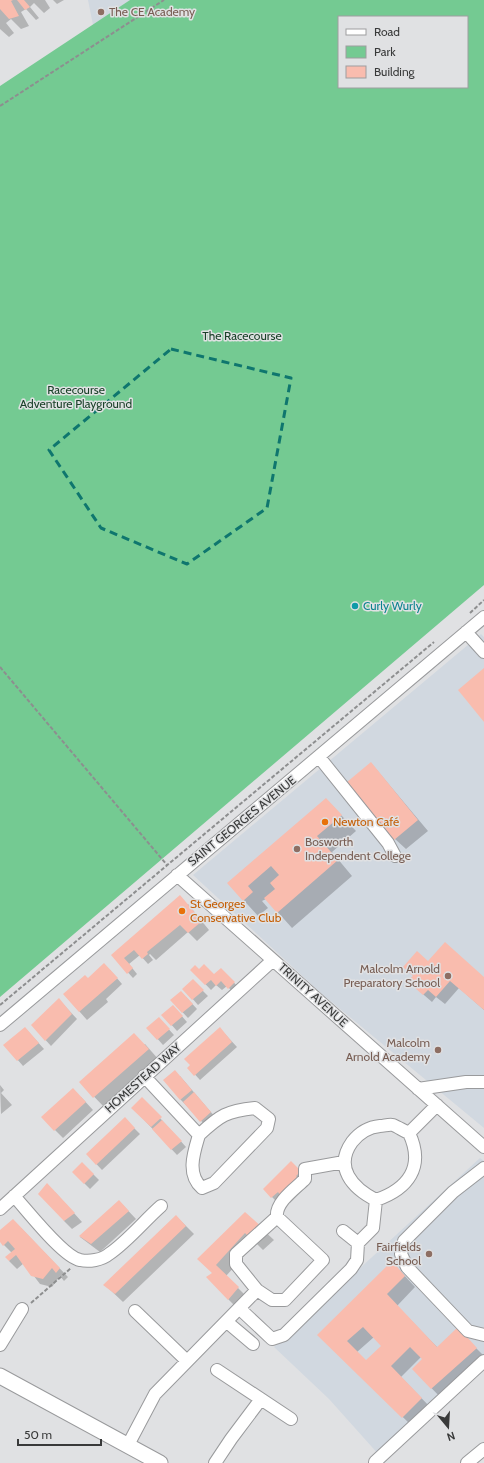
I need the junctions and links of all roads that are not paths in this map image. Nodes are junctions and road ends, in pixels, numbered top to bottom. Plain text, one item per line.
1 (484, 616) edge
2 (466, 632) junction
3 (484, 652) edge
4 (319, 758) junction
5 (395, 856) dead end
6 (177, 874) junction
7 (273, 960) junction
8 (0, 1025) edge
9 (144, 1076) junction
10 (484, 1082) edge
11 (418, 1089) junction
12 (437, 1106) junction
13 (409, 1133) junction
14 (199, 1134) junction
15 (484, 1147) edge
16 (344, 1162) junction
17 (484, 1168) edge
18 (14, 1196) junction
19 (376, 1200) junction
20 (155, 1208) dead end
21 (0, 1209) edge
22 (277, 1217) junction
23 (343, 1231) dead end
24 (358, 1243) junction
25 (257, 1290) junction
26 (22, 1309) road end
27 (240, 1309) junction
28 (135, 1310) dead end
29 (227, 1322) junction
30 (484, 1335) edge
31 (252, 1344) dead end
32 (0, 1345) edge
33 (484, 1360) edge
34 (187, 1361) junction
35 (217, 1370) dead end
36 (0, 1376) edge
37 (261, 1399) junction
38 (291, 1419) dead end
39 (128, 1445) junction
40 (484, 1449) edge
41 (160, 1463) edge
42 (215, 1463) edge
43 (376, 1463) edge
44 (467, 1463) edge

1 - 2 street, SAINT GEORGES AVENUE
2 - 3 street
2 - 4 street, SAINT GEORGES AVENUE
4 - 5 street
4 - 6 street, SAINT GEORGES AVENUE
6 - 7 street, TRINITY AVENUE
6 - 8 street, SAINT GEORGES AVENUE
7 - 9 street, HOMESTEAD WAY
7 - 11 street, TRINITY AVENUE
9 - 14 street
9 - 18 street, HOMESTEAD WAY
10 - 11 street
11 - 12 street, TRINITY AVENUE
12 - 13 street
12 - 15 street, TRINITY AVENUE
13 - 16 street
13 - 19 street
14 - 14 street
16 - 19 street
16 - 22 street
17 - 30 street
18 - 20 street
18 - 21 street, HOMESTEAD WAY
19 - 24 street
22 - 25 street
22 - 25 street
23 - 24 street
24 - 27 street
25 - 27 street
26 - 32 street
27 - 29 street
28 - 34 street
29 - 31 street
29 - 34 street
33 - 43 street
34 - 39 street
35 - 37 street
36 - 39 main road
37 - 38 street
37 - 42 street
39 - 41 main road
40 - 44 street

